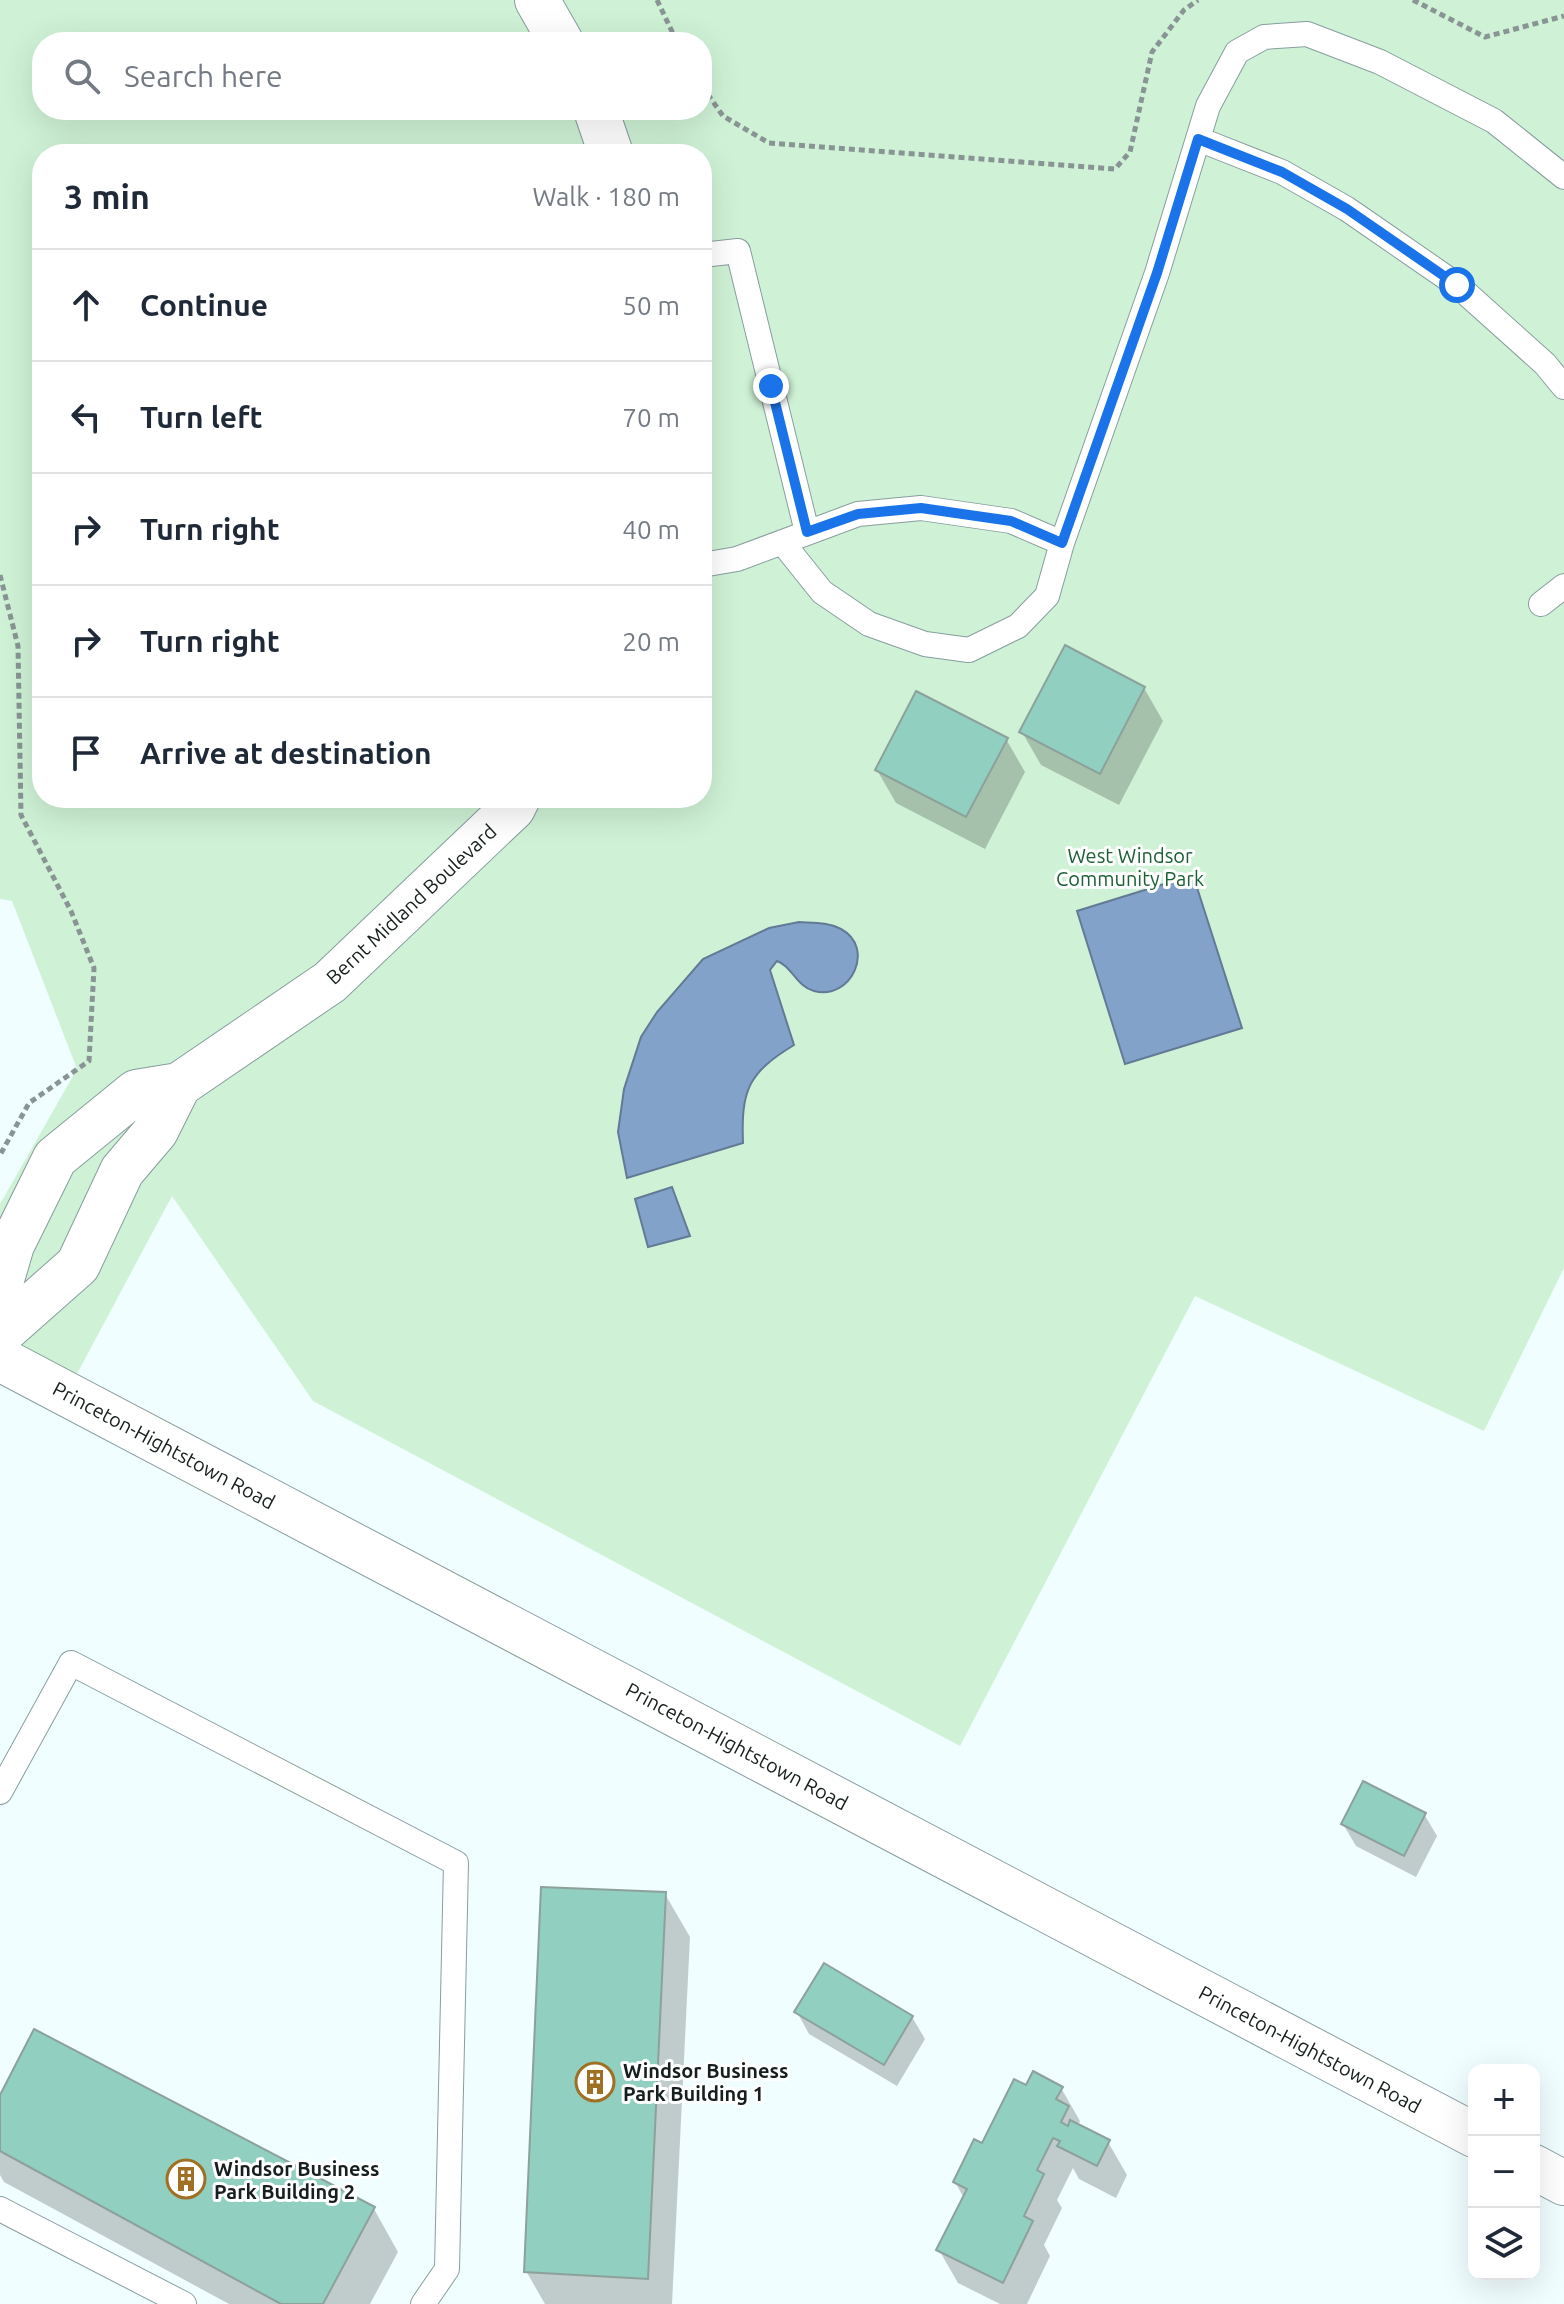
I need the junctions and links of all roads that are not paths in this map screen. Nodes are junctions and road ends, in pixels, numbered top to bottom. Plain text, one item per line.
1 (537, 0) edge
2 (555, 32) edge
3 (599, 120) edge
4 (1198, 139) junction
5 (608, 144) edge
6 (1564, 177) edge
7 (712, 254) edge
8 (1564, 387) edge
9 (807, 532) junction
10 (782, 542) junction
11 (1062, 543) junction
12 (712, 563) edge
13 (1564, 586) edge
14 (1541, 604) dead end
15 (513, 808) edge
16 (179, 1085) junction
17 (0, 1286) edge
18 (0, 1334) edge
19 (0, 1359) edge
20 (0, 1792) edge
21 (1468, 2132) edge
22 (1540, 2170) edge
23 (1564, 2183) edge
24 (0, 2209) edge
25 (184, 2304) edge
26 (423, 2304) edge

1 - 2 main road
3 - 5 main road
4 - 6 lane
4 - 8 lane
4 - 11 lane
7 - 9 lane
9 - 10 lane
9 - 11 lane
10 - 11 lane
10 - 12 lane
13 - 14 lane
15 - 16 main road, Bernt Midland Boulevard
16 - 17 main road, Bernt Midland Boulevard
16 - 18 main road, Bernt Midland Boulevard
19 - 21 main road, Princeton-Hightstown Road
20 - 26 lane
22 - 23 main road
24 - 25 lane

